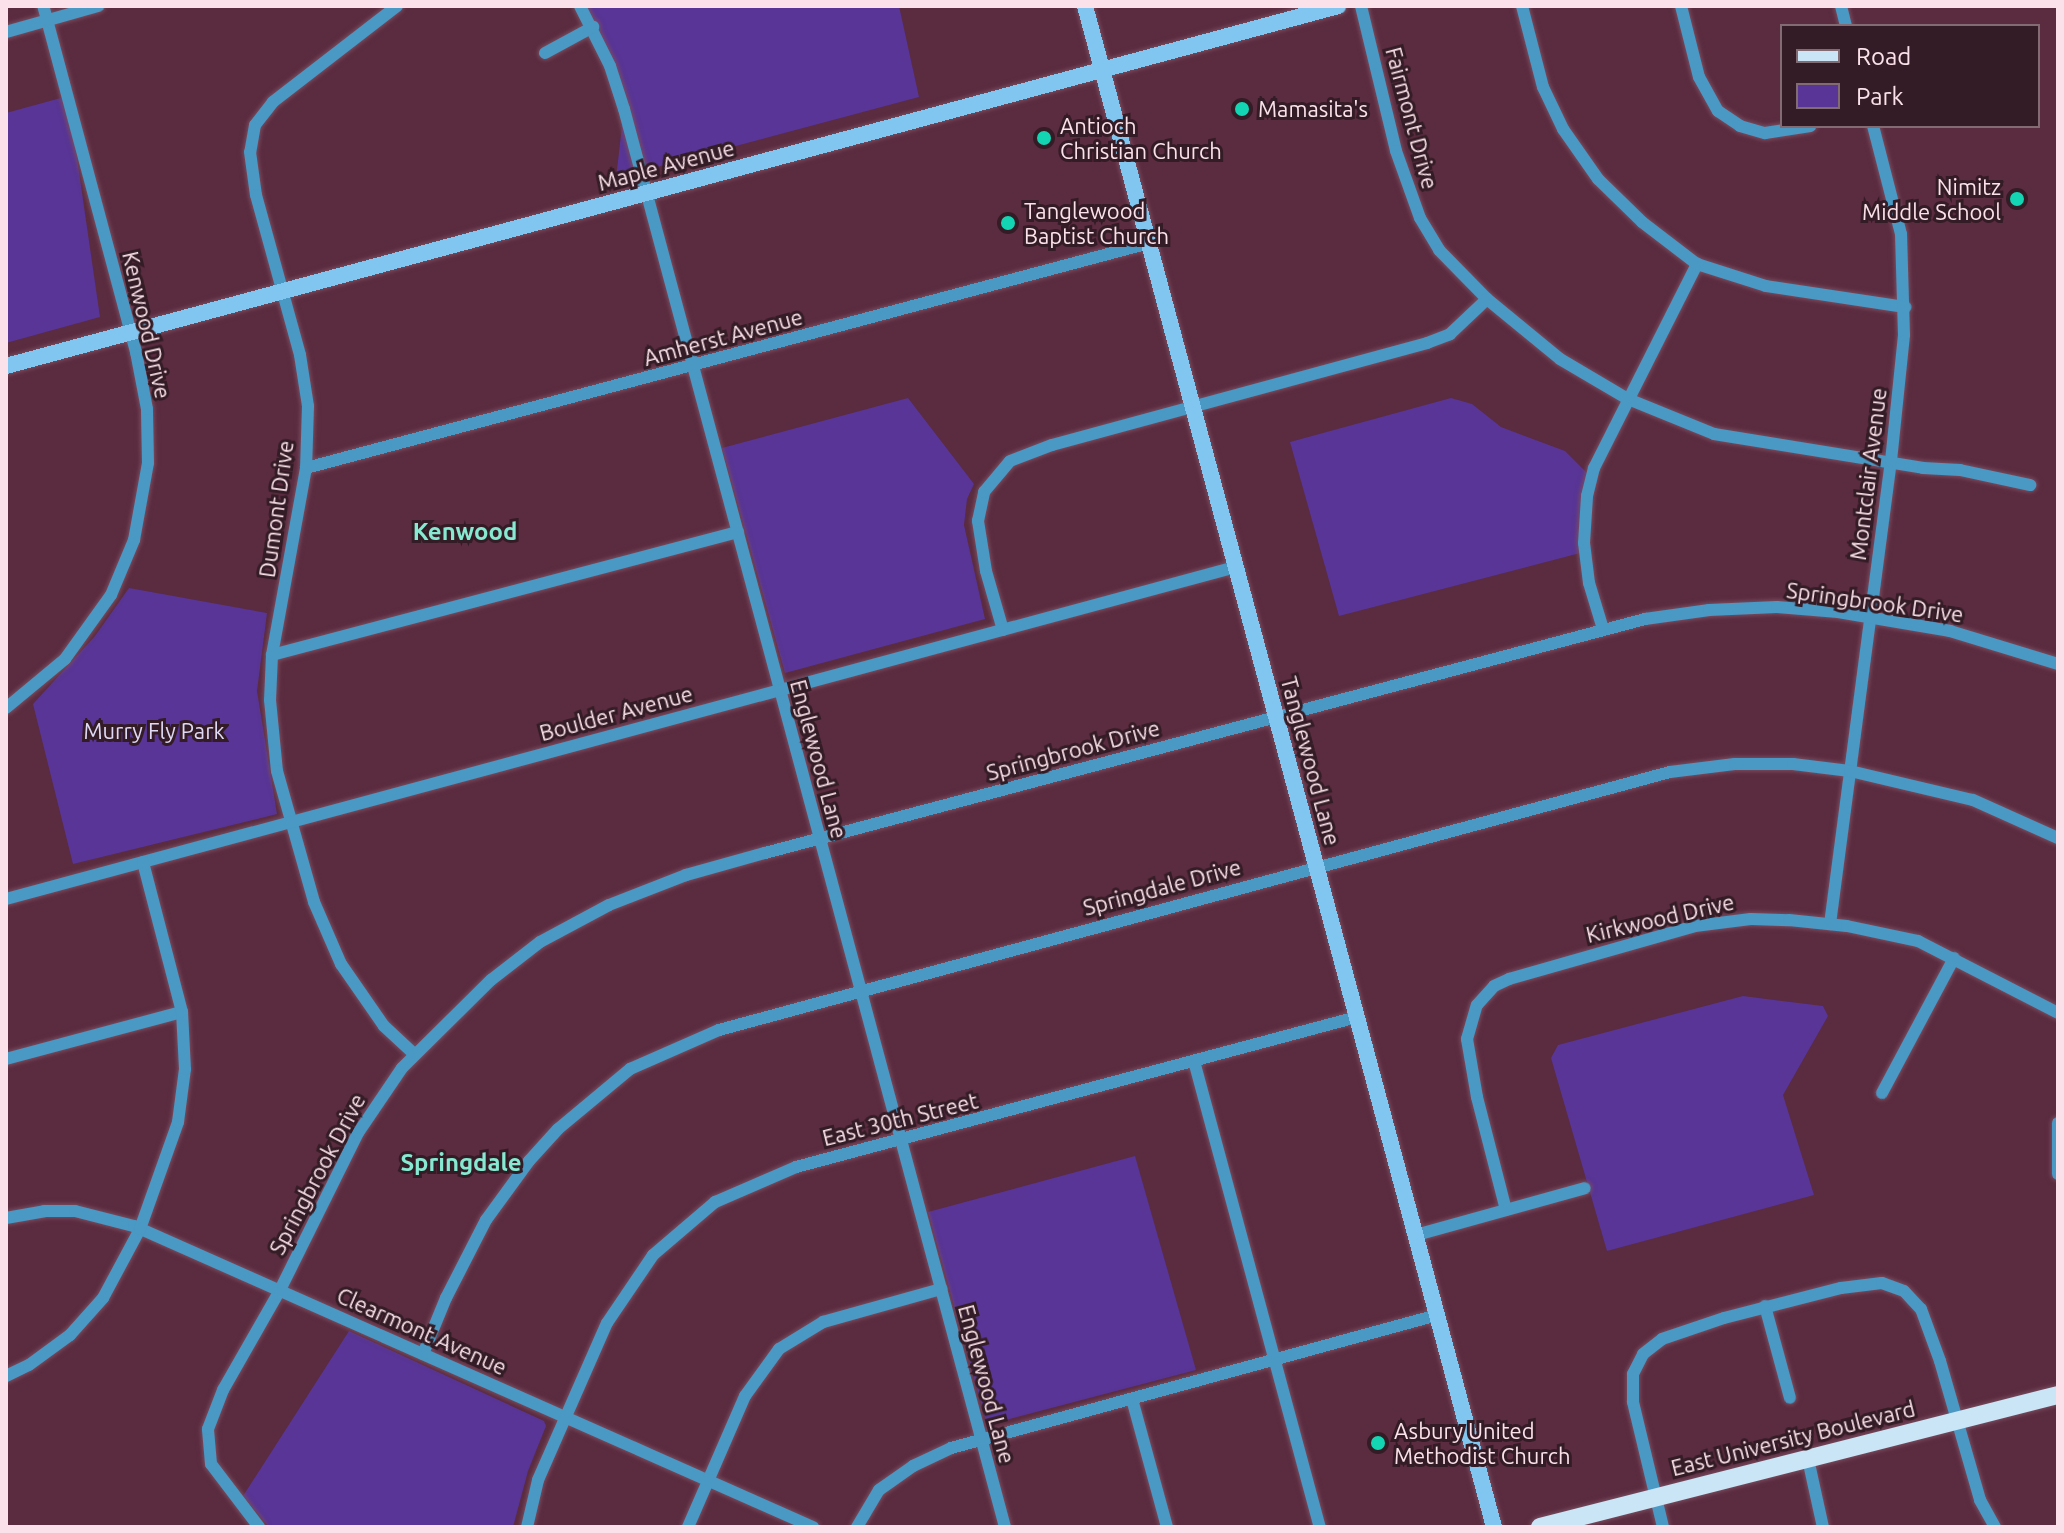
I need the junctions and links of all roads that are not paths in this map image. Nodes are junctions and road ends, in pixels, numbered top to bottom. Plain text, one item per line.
1 (43, 6) edge
2 (98, 6) edge
3 (397, 6) edge
4 (580, 6) edge
5 (1085, 6) edge
6 (1338, 6) edge
7 (1361, 6) edge
8 (1522, 6) edge
9 (1681, 6) edge
10 (47, 20) junction
11 (593, 27) junction
12 (6, 32) edge
13 (545, 53) dead end
14 (1102, 70) junction
15 (1797, 128) edge
16 (1874, 128) edge
17 (647, 193) junction
18 (1149, 243) junction
19 (1697, 264) junction
20 (282, 292) junction
21 (1487, 299) junction
22 (1905, 307) junction
23 (131, 333) junction
24 (693, 365) junction
25 (6, 366) edge
26 (1628, 399) junction
27 (1193, 408) junction
28 (1891, 461) junction
29 (306, 468) junction
30 (2030, 485) dead end
31 (738, 532) junction
32 (1236, 567) junction
33 (1870, 618) junction
34 (1603, 629) junction
35 (1003, 630) junction
36 (272, 655) junction
37 (2058, 664) edge
38 (780, 690) junction
39 (6, 708) edge
40 (1276, 716) junction
41 (1850, 771) junction
42 (291, 822) junction
43 (2058, 838) edge
44 (820, 839) junction
45 (143, 862) junction
46 (1316, 865) junction
47 (6, 899) edge
48 (1830, 924) junction
49 (1954, 958) junction
50 (861, 990) junction
51 (182, 1012) junction
52 (2058, 1013) edge
53 (1357, 1017) junction
54 (414, 1054) junction
55 (6, 1059) edge
56 (1194, 1061) junction
57 (1882, 1093) dead end
58 (2058, 1123) edge
59 (901, 1141) junction
60 (2058, 1174) edge
61 (1585, 1188) dead end
62 (1506, 1210) junction
63 (6, 1218) edge
64 (140, 1229) junction
65 (1416, 1235) junction
66 (941, 1289) junction
67 (280, 1290) junction
68 (1765, 1306) junction
69 (1437, 1315) junction
70 (423, 1354) junction
71 (1275, 1360) junction
72 (6, 1376) edge
73 (2058, 1395) edge
74 (1790, 1398) dead end
75 (1132, 1399) junction
76 (565, 1417) junction
77 (1956, 1421) junction
78 (982, 1440) junction
79 (1808, 1459) junction
80 (708, 1481) junction
81 (1655, 1498) junction
82 (259, 1527) edge
83 (527, 1527) edge
84 (688, 1527) edge
85 (813, 1527) edge
86 (857, 1527) edge
87 (1005, 1527) edge
88 (1167, 1527) edge
89 (1320, 1527) edge
90 (1494, 1527) edge
91 (1540, 1527) edge
92 (1663, 1527) edge
93 (1823, 1527) edge
94 (1995, 1527) edge

1 - 10 street, Kenwood Drive
2 - 10 street
3 - 20 street, Dumont Drive
4 - 11 street, Englewood Lane
5 - 14 main road, Tanglewood Lane
6 - 14 main road, Maple Avenue
7 - 21 street, Fairmont Drive
8 - 19 street
9 - 15 street
10 - 12 street
10 - 23 street, Kenwood Drive
11 - 13 street
11 - 17 street, Englewood Lane
14 - 17 main road, Maple Avenue
14 - 18 main road, Tanglewood Lane
16 - 22 street, Montclair Avenue
17 - 20 main road, Maple Avenue
17 - 24 street, Englewood Lane
18 - 24 street, Amherst Avenue
18 - 27 main road, Tanglewood Lane
19 - 22 street
19 - 26 street
20 - 23 main road, Maple Avenue
20 - 29 street, Dumont Drive
21 - 26 street, Fairmont Drive
21 - 27 street
22 - 28 street, Montclair Avenue
23 - 25 main road, Maple Avenue
23 - 39 street, Kenwood Drive
24 - 29 street, Amherst Avenue
24 - 31 street, Englewood Lane
26 - 28 street, Fairmont Drive
26 - 34 street
27 - 32 main road, Tanglewood Lane
27 - 35 street
28 - 30 street, Fairmont Drive
28 - 33 street, Montclair Avenue
29 - 36 street, Dumont Drive
31 - 36 street
31 - 38 street, Englewood Lane
32 - 35 street, Boulder Avenue
32 - 40 main road, Tanglewood Lane
33 - 34 street, Springbrook Drive
33 - 37 street, Springbrook Drive
33 - 41 street, Montclair Avenue
34 - 40 street, Springbrook Drive
35 - 38 street, Boulder Avenue
36 - 42 street, Dumont Drive
38 - 42 street, Boulder Avenue
38 - 44 street, Englewood Lane
40 - 44 street, Springbrook Drive
40 - 46 main road, Tanglewood Lane
41 - 43 street, Springdale Drive
41 - 46 street, Springdale Drive
41 - 48 street, Montclair Avenue
42 - 45 street, Boulder Avenue
42 - 54 street, Dumont Drive
44 - 50 street, Englewood Lane
44 - 54 street, Springbrook Drive
45 - 47 street, Boulder Avenue
45 - 51 street
46 - 50 street, Springdale Drive
46 - 53 main road, Tanglewood Lane
48 - 49 street, Kirkwood Drive
48 - 62 street, Kirkwood Drive
49 - 52 street, Kirkwood Drive
49 - 57 street
50 - 59 street, Englewood Lane
50 - 70 street, Springdale Drive
51 - 55 street
51 - 64 street
53 - 56 street, East 30th Street
53 - 65 main road, Tanglewood Lane
54 - 67 street, Springbrook Drive
56 - 59 street, East 30th Street
56 - 71 street
58 - 60 street
59 - 66 street, Englewood Lane
59 - 76 street, East 30th Street
61 - 62 street
62 - 65 street
63 - 64 street, Clearmont Avenue
64 - 67 street, Clearmont Avenue
64 - 72 street
65 - 69 main road, Tanglewood Lane
66 - 78 street, Englewood Lane
66 - 80 street
67 - 70 street, Clearmont Avenue
67 - 82 street, Springbrook Drive
68 - 74 street
68 - 77 street
68 - 81 street
69 - 71 street
69 - 90 main road, Tanglewood Lane
70 - 76 street, Clearmont Avenue
71 - 75 street
71 - 89 street
73 - 77 main road, East University Boulevard
75 - 78 street
75 - 88 street
76 - 80 street, Clearmont Avenue
76 - 83 street, East 30th Street
77 - 79 main road, East University Boulevard
77 - 94 street
78 - 86 street
78 - 87 street, Englewood Lane
79 - 81 main road, East University Boulevard
79 - 93 street
80 - 84 street
80 - 85 street, Clearmont Avenue
81 - 91 main road, East University Boulevard
81 - 92 street

